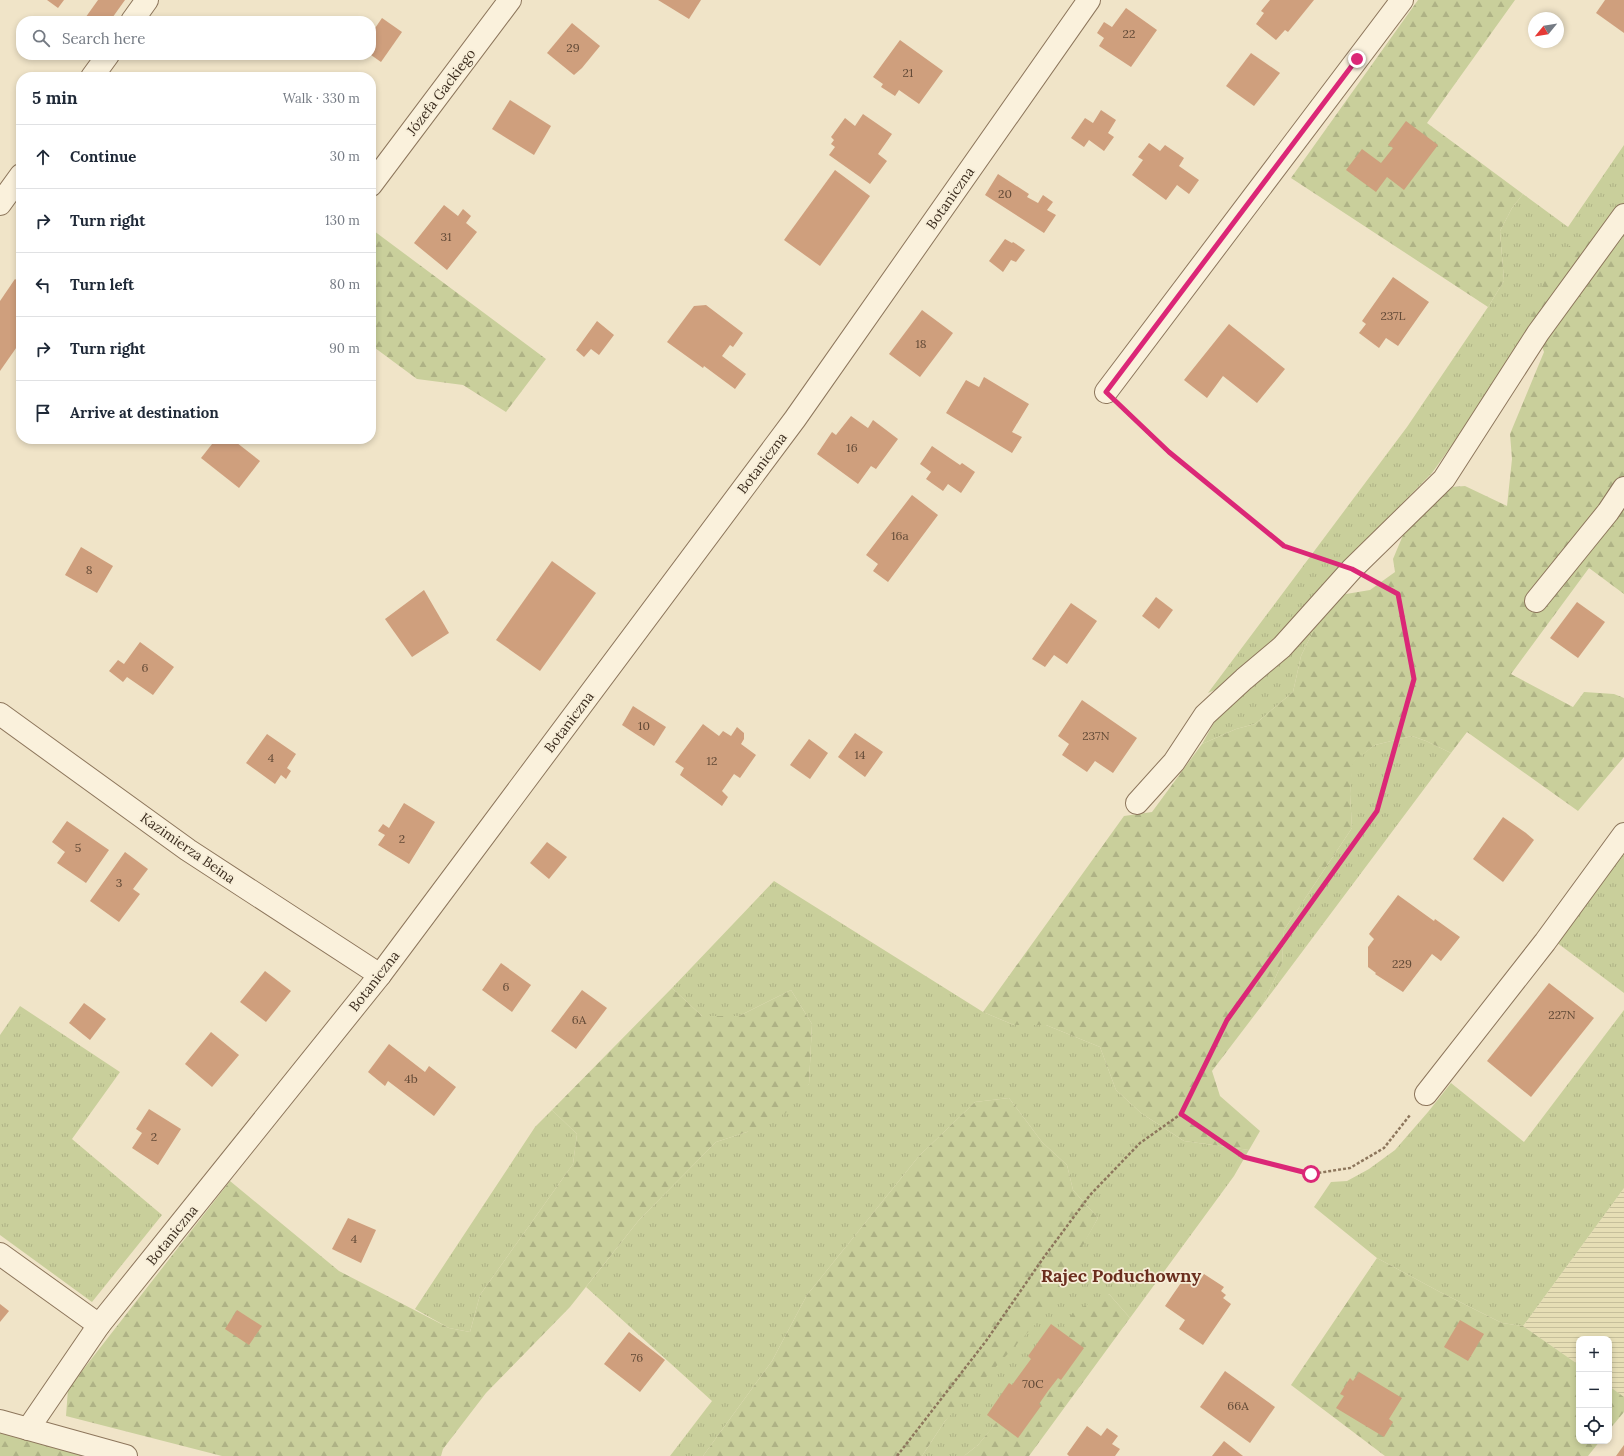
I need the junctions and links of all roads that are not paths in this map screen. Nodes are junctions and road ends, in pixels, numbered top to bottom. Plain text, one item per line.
1 (148, 0) edge
2 (510, 0) edge
3 (1090, 0) edge
4 (1402, 0) edge
5 (136, 16) edge
6 (104, 60) edge
7 (96, 72) edge
8 (376, 177) edge
9 (16, 182) edge
10 (0, 204) edge
11 (1624, 215) edge
12 (1106, 392) road end
13 (1624, 488) edge
14 (1536, 602) dead end
15 (0, 714) edge
16 (1137, 803) dead end
17 (1624, 834) edge
18 (380, 975) junction
19 (1426, 1094) road end
20 (0, 1254) edge
21 (99, 1325) junction
22 (0, 1420) edge
23 (28, 1429) junction
24 (126, 1456) edge

1 - 5 street
2 - 8 street, Józefa Gackiego
3 - 18 street, Botaniczna
4 - 12 street
6 - 7 street
9 - 10 street
11 - 16 street
13 - 14 street
15 - 18 street, Kazimierza Beina
17 - 19 street
18 - 21 street, Botaniczna
20 - 21 street
21 - 23 street, Botaniczna
22 - 23 street
23 - 24 street

